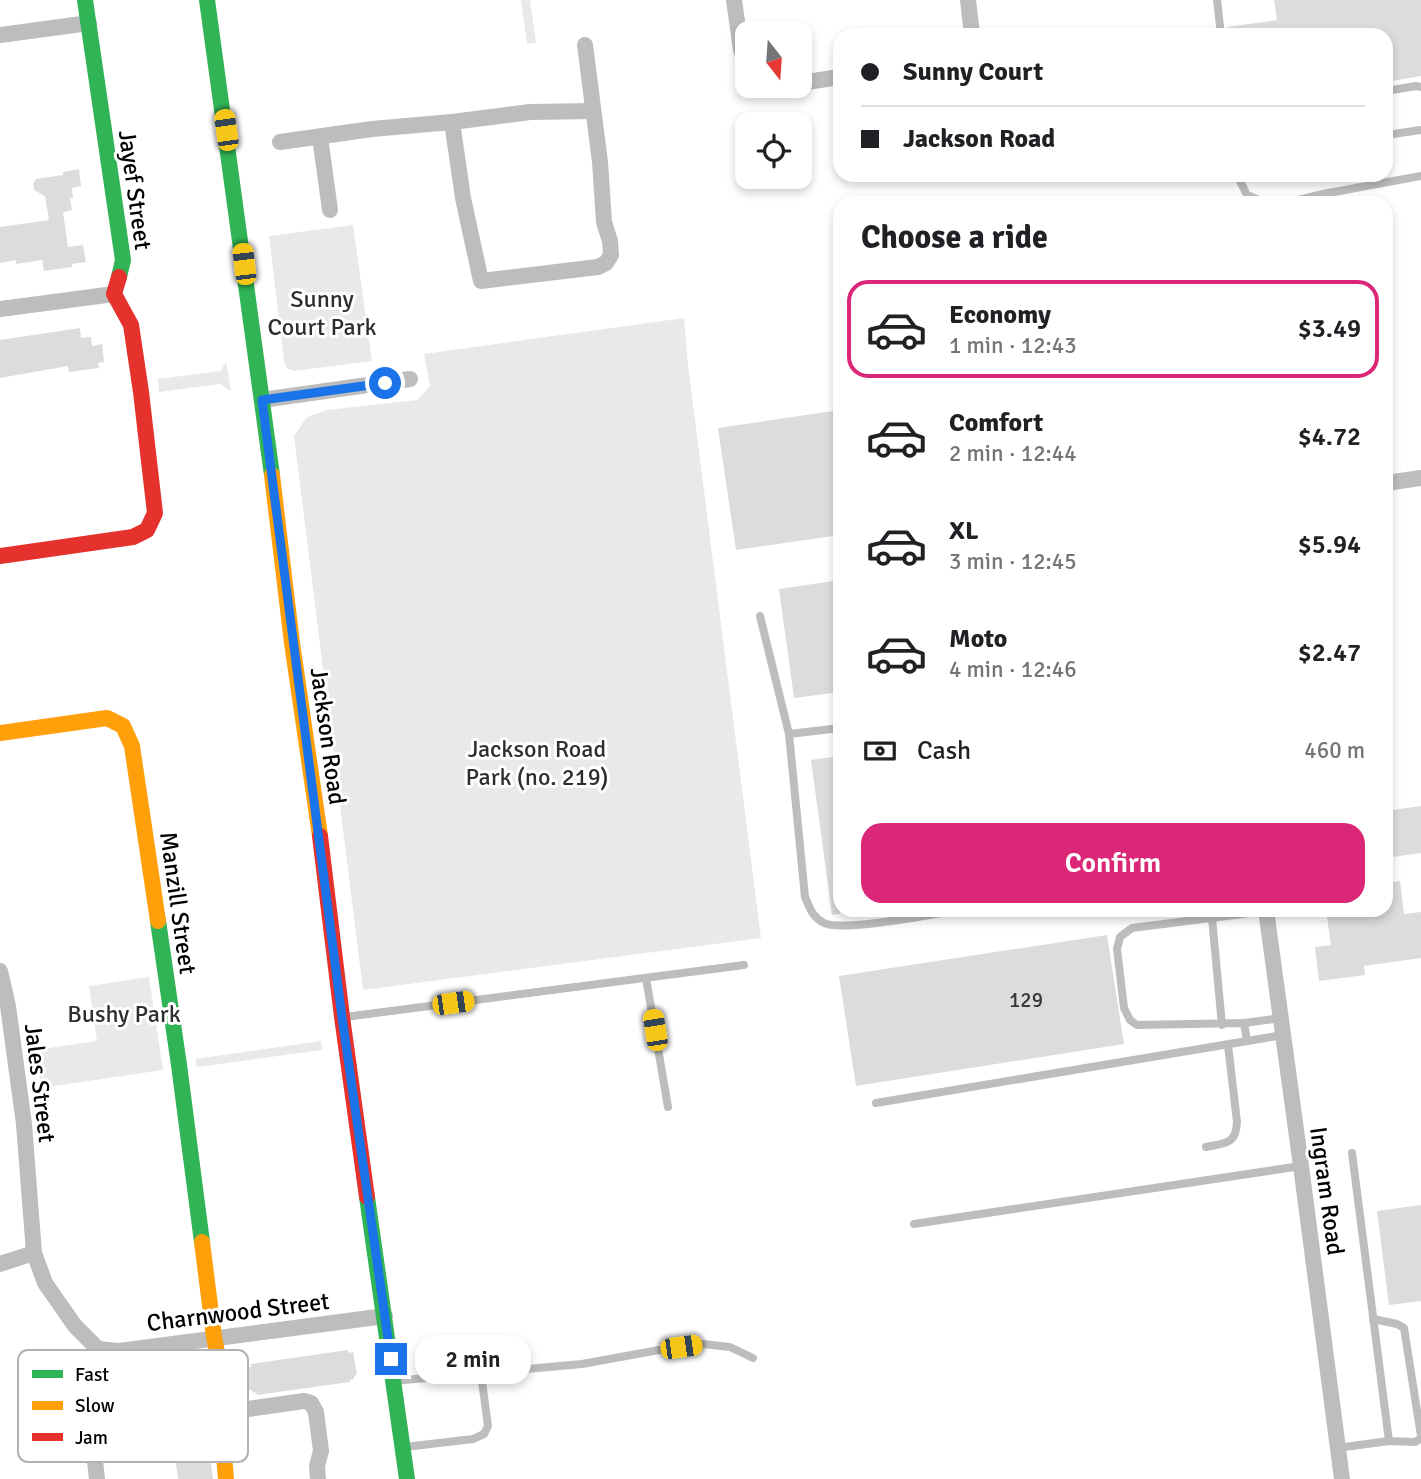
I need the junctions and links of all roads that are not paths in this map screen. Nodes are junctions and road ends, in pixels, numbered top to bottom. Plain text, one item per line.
1 (85, 0) edge
2 (207, 0) edge
3 (734, 0) edge
4 (968, 0) edge
5 (1217, 0) edge
6 (737, 21) edge
7 (89, 23) junction
8 (971, 28) edge
9 (1220, 28) edge
10 (0, 35) edge
11 (585, 45) dead end
12 (833, 78) edge
13 (812, 81) edge
14 (1421, 87) edge
15 (1393, 90) edge
16 (593, 111) junction
17 (452, 122) junction
18 (1421, 130) edge
19 (1393, 134) edge
20 (320, 137) junction
21 (280, 142) dead end
22 (1421, 176) edge
23 (1393, 181) edge
24 (1388, 182) edge
25 (1315, 196) edge
26 (330, 210) dead end
27 (114, 294) junction
28 (0, 309) edge
29 (410, 379) dead end
30 (262, 400) junction
31 (1421, 478) edge
32 (1393, 482) edge
33 (0, 556) edge
34 (761, 616) dead end
35 (833, 729) edge
36 (0, 733) edge
37 (789, 734) junction
38 (910, 917) edge
39 (1219, 917) edge
40 (1267, 917) edge
41 (1212, 918) junction
42 (744, 965) dead end
43 (0, 971) edge
44 (646, 978) junction
45 (342, 1017) junction
46 (1280, 1017) junction
47 (1244, 1023) junction
48 (1222, 1025) junction
49 (1283, 1035) junction
50 (1247, 1041) junction
51 (1228, 1045) junction
52 (876, 1103) dead end
53 (668, 1107) dead end
54 (1206, 1147) dead end
55 (1352, 1153) dead end
56 (1301, 1166) junction
57 (914, 1224) dead end
58 (34, 1253) junction
59 (0, 1264) edge
60 (385, 1316) junction
61 (1373, 1318) junction
62 (214, 1338) junction
63 (98, 1349) joint
64 (108, 1350) edge
65 (126, 1350) edge
66 (216, 1350) edge
67 (753, 1358) dead end
68 (481, 1374) junction
69 (393, 1381) junction
70 (248, 1409) edge
71 (1389, 1441) junction
72 (402, 1447) junction
73 (1337, 1448) junction
74 (318, 1479) edge
75 (407, 1479) edge
76 (1342, 1479) edge

1 - 7 street, Jayef Street
2 - 30 street, Jackson Road
3 - 6 street
4 - 8 street
5 - 9 lane
7 - 10 street
7 - 27 street, Jayef Street
11 - 16 street
12 - 13 street
14 - 15 lane
16 - 17 street
16 - 17 street
17 - 20 street
18 - 19 lane
20 - 21 street
20 - 26 street
22 - 23 lane
24 - 25 lane
27 - 28 street
27 - 33 street
29 - 30 street
30 - 45 street, Jackson Road
31 - 32 street
34 - 37 lane
35 - 37 lane
36 - 62 street, Manzill Street
37 - 38 lane
39 - 41 lane
40 - 46 street, Ingram Road
41 - 48 lane
41 - 48 lane
42 - 44 lane
43 - 58 street, Jales Street
44 - 45 lane
44 - 53 lane
45 - 60 street, Jackson Road
46 - 47 lane
46 - 49 street, Ingram Road
47 - 48 lane
47 - 50 lane
49 - 50 lane
49 - 56 street, Ingram Road
50 - 51 lane
51 - 52 lane
51 - 54 lane
55 - 61 lane
56 - 57 lane
56 - 73 street, Ingram Road
58 - 59 street
58 - 63 street, Jales Street
60 - 62 street, Charnwood Street
60 - 69 street, Jackson Road
61 - 71 lane
61 - 71 lane
62 - 65 street, Charnwood Street
62 - 66 street, Manzill Street
63 - 64 street, Charnwood Street
67 - 68 lane
68 - 69 lane
68 - 72 lane
69 - 72 street, Jackson Road
70 - 74 street
71 - 73 lane
72 - 75 street, Jackson Road
73 - 76 street, Ingram Road

